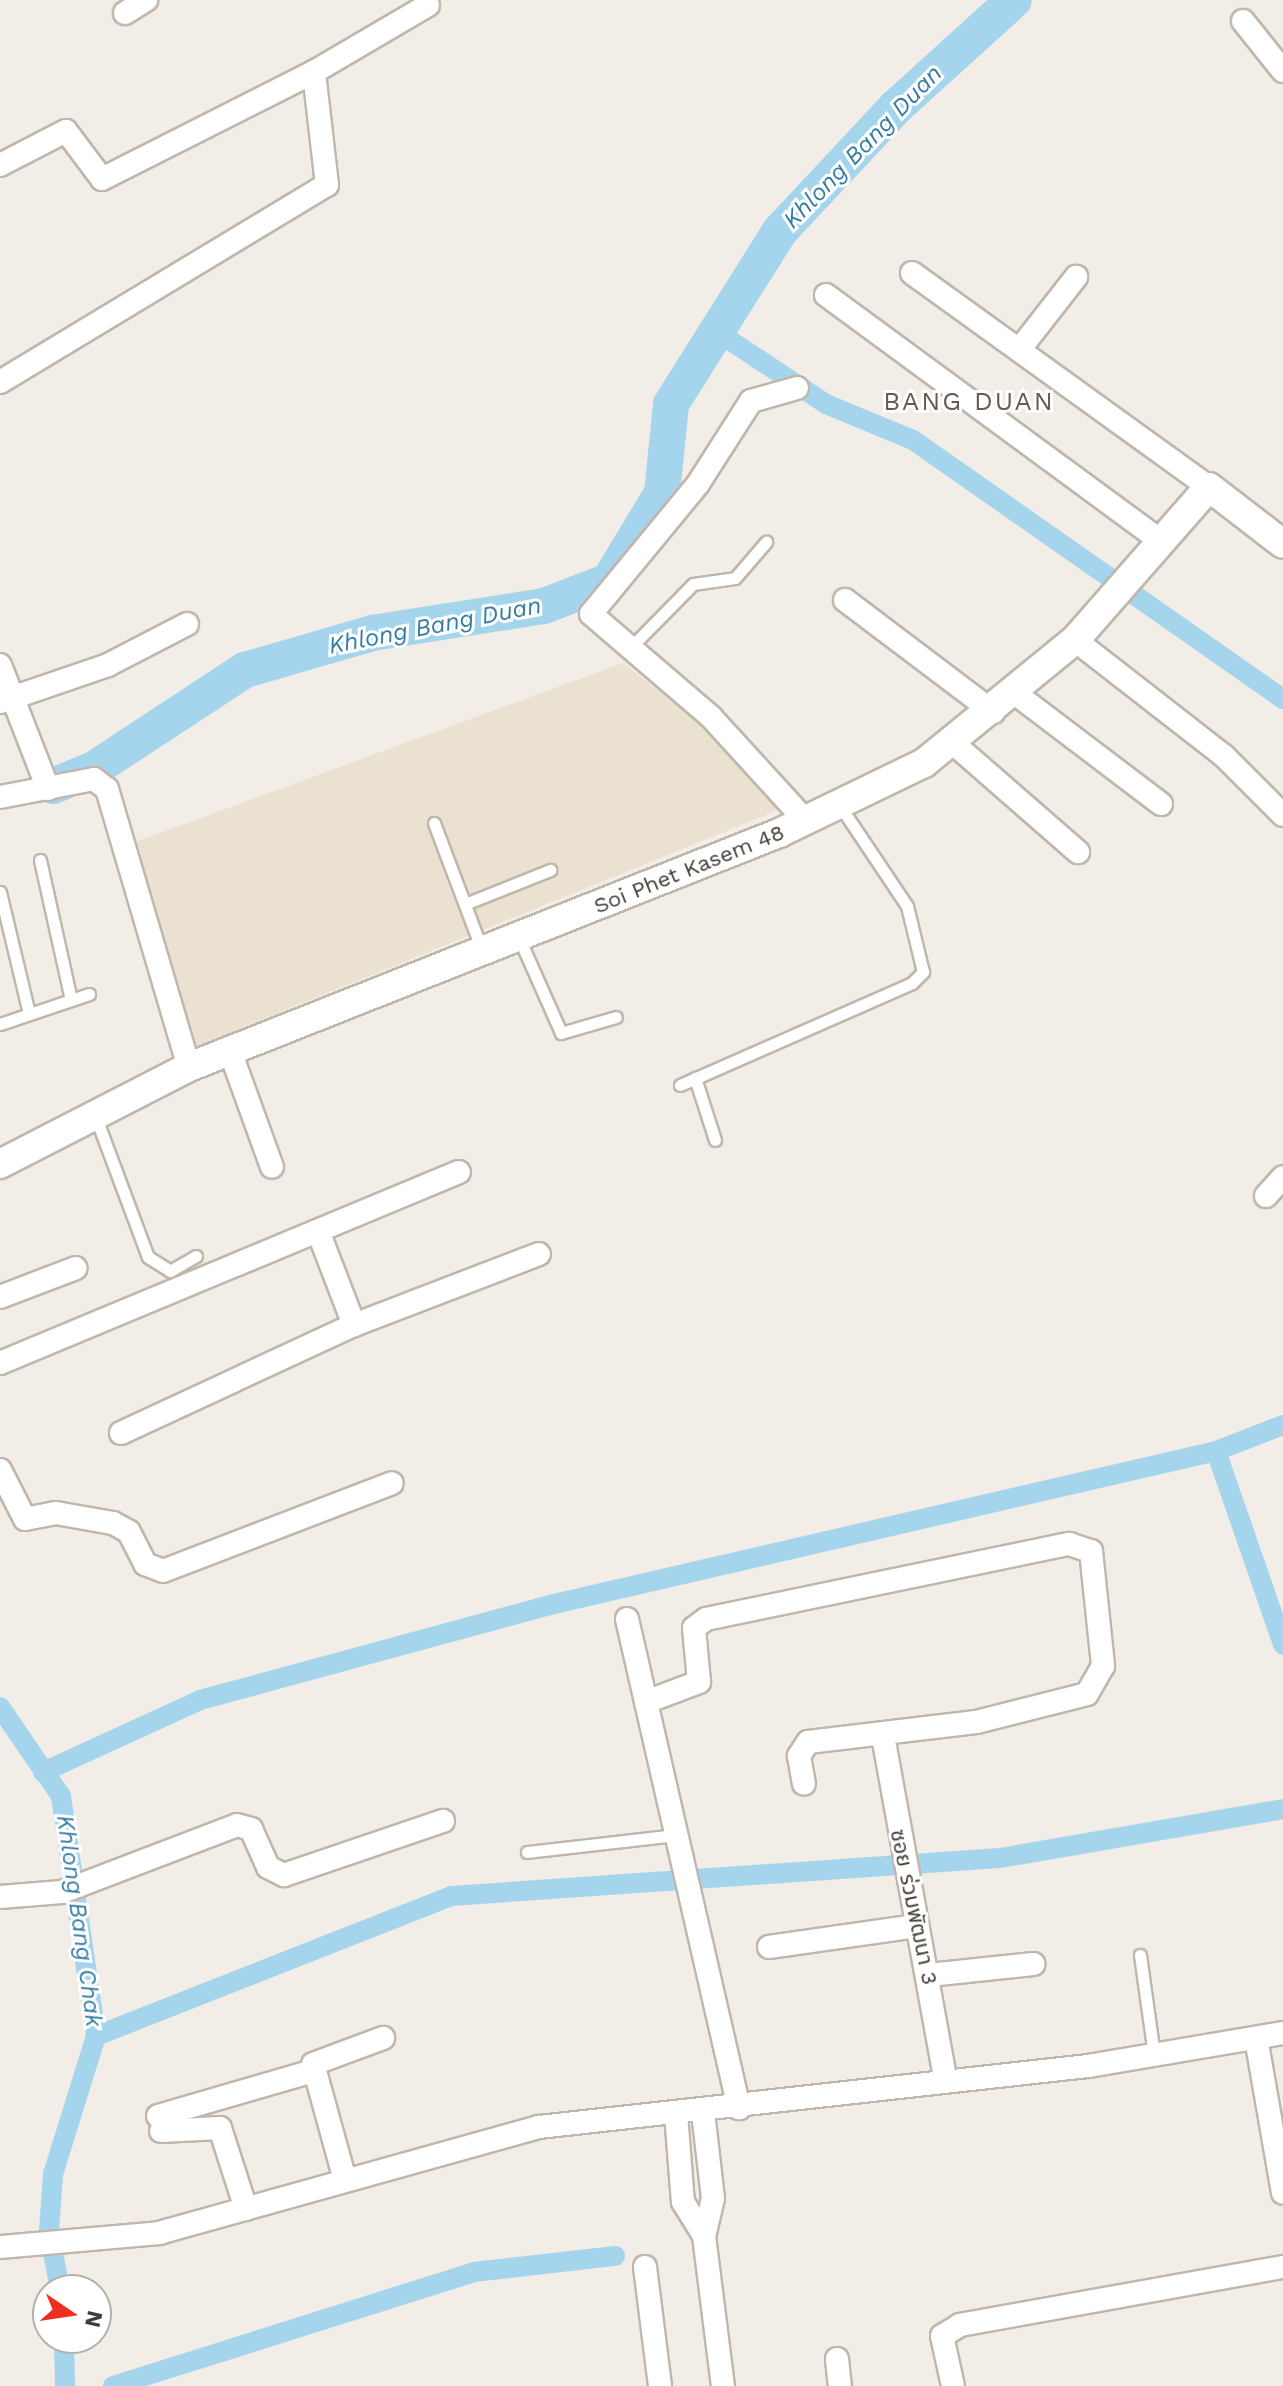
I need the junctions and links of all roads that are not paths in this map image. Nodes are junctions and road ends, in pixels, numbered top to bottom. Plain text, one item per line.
1 (146, 0) edge
2 (428, 5) dead end
3 (125, 13) dead end
4 (1243, 21) dead end
5 (1283, 71) edge
6 (314, 72) junction
7 (0, 165) edge
8 (912, 273) dead end
9 (1076, 277) dead end
10 (826, 295) dead end
11 (1019, 350) junction
12 (0, 382) edge
13 (797, 388) dead end
14 (1209, 487) junction
15 (1157, 538) junction
16 (766, 542) dead end
17 (1283, 544) edge
18 (845, 600) dead end
19 (187, 624) dead end
20 (1075, 640) junction
21 (628, 649) junction
22 (0, 665) edge
23 (1016, 694) junction
24 (8, 700) edge
25 (993, 712) junction
26 (953, 743) junction
27 (44, 775) junction
28 (0, 797) edge
29 (1161, 804) dead end
30 (840, 806) junction
31 (1283, 815) edge
32 (807, 822) junction
33 (434, 823) dead end
34 (1078, 852) dead end
35 (40, 860) dead end
36 (550, 870) dead end
37 (0, 892) edge
38 (465, 904) junction
39 (519, 938) junction
40 (483, 953) junction
41 (89, 994) dead end
42 (71, 1000) junction
43 (29, 1014) junction
44 (616, 1017) dead end
45 (0, 1024) edge
46 (230, 1051) junction
47 (189, 1067) junction
48 (695, 1078) junction
49 (680, 1085) dead end
50 (96, 1118) junction
51 (715, 1140) dead end
52 (0, 1164) edge
53 (272, 1167) dead end
54 (459, 1172) dead end
55 (1283, 1177) edge
56 (1266, 1196) dead end
57 (318, 1231) junction
58 (539, 1254) dead end
59 (196, 1256) dead end
60 (76, 1268) dead end
61 (0, 1297) edge
62 (354, 1325) junction
63 (0, 1363) edge
64 (121, 1433) dead end
65 (0, 1470) edge
66 (392, 1483) dead end
67 (627, 1619) dead end
68 (646, 1702) junction
69 (883, 1736) junction
70 (804, 1784) dead end
71 (443, 1821) dead end
72 (678, 1835) junction
73 (527, 1852) dead end
74 (0, 1897) edge
75 (917, 1926) junction
76 (769, 1947) dead end
77 (1140, 1955) dead end
78 (1033, 1964) dead end
79 (929, 1975) junction
80 (1283, 2033) edge
81 (383, 2038) dead end
82 (1256, 2038) junction
83 (1154, 2055) junction
84 (313, 2071) junction
85 (945, 2077) junction
86 (739, 2108) junction
87 (703, 2112) junction
88 (676, 2114) junction
89 (345, 2180) junction
90 (1283, 2193) edge
91 (246, 2209) junction
92 (704, 2236) junction
93 (0, 2247) edge
94 (645, 2267) dead end
95 (1283, 2267) edge
96 (837, 2359) dead end
97 (660, 2386) edge
98 (723, 2386) edge
99 (840, 2386) edge
100 (953, 2386) edge

1 - 3 street
2 - 6 street
4 - 5 street
6 - 7 street
6 - 12 street
8 - 11 street
9 - 11 street
10 - 15 street
11 - 14 street
13 - 21 street
14 - 15 street, Soi Phet Kasem 48
14 - 17 street
15 - 20 street, Soi Phet Kasem 48
16 - 21 lane
18 - 25 street
19 - 24 street
20 - 23 street, Soi Phet Kasem 48
20 - 31 street
21 - 32 street
22 - 24 street
23 - 25 street, Soi Phet Kasem 48
23 - 29 street
24 - 27 street
25 - 26 street, Soi Phet Kasem 48
26 - 30 street, Soi Phet Kasem 48
26 - 34 street
27 - 28 street
27 - 47 street
30 - 32 street, Soi Phet Kasem 48
30 - 48 lane
32 - 39 street, Soi Phet Kasem 48
33 - 38 lane
35 - 42 lane
36 - 38 lane
37 - 43 lane
38 - 40 lane
39 - 40 street, Soi Phet Kasem 48
39 - 44 lane
40 - 46 street, Soi Phet Kasem 48
41 - 42 lane
42 - 43 lane
43 - 45 lane
46 - 47 street, Soi Phet Kasem 48
46 - 53 street
47 - 50 street, Soi Phet Kasem 48
48 - 49 lane
48 - 51 lane
50 - 52 street, Soi Phet Kasem 48
50 - 59 lane
54 - 57 street
55 - 56 street
57 - 62 street
57 - 63 street
58 - 62 street
60 - 61 street
62 - 64 street
65 - 66 street
67 - 68 street
68 - 69 street
68 - 72 street
69 - 70 street
69 - 75 street, ซอย ร่วมพัฒนา 3
71 - 74 street
72 - 73 lane
72 - 86 street
75 - 76 street
75 - 79 street, ซอย ร่วมพัฒนา 3
77 - 83 lane
78 - 79 street
79 - 85 street, ซอย ร่วมพัฒนา 3
80 - 82 street
81 - 84 street
82 - 83 street
82 - 90 street
83 - 85 street
84 - 89 street
84 - 91 street
85 - 86 street
86 - 87 street
87 - 88 street
87 - 92 street
88 - 89 street
88 - 92 street
89 - 91 street
91 - 93 street
92 - 98 street
94 - 97 street
95 - 100 street
96 - 99 street

